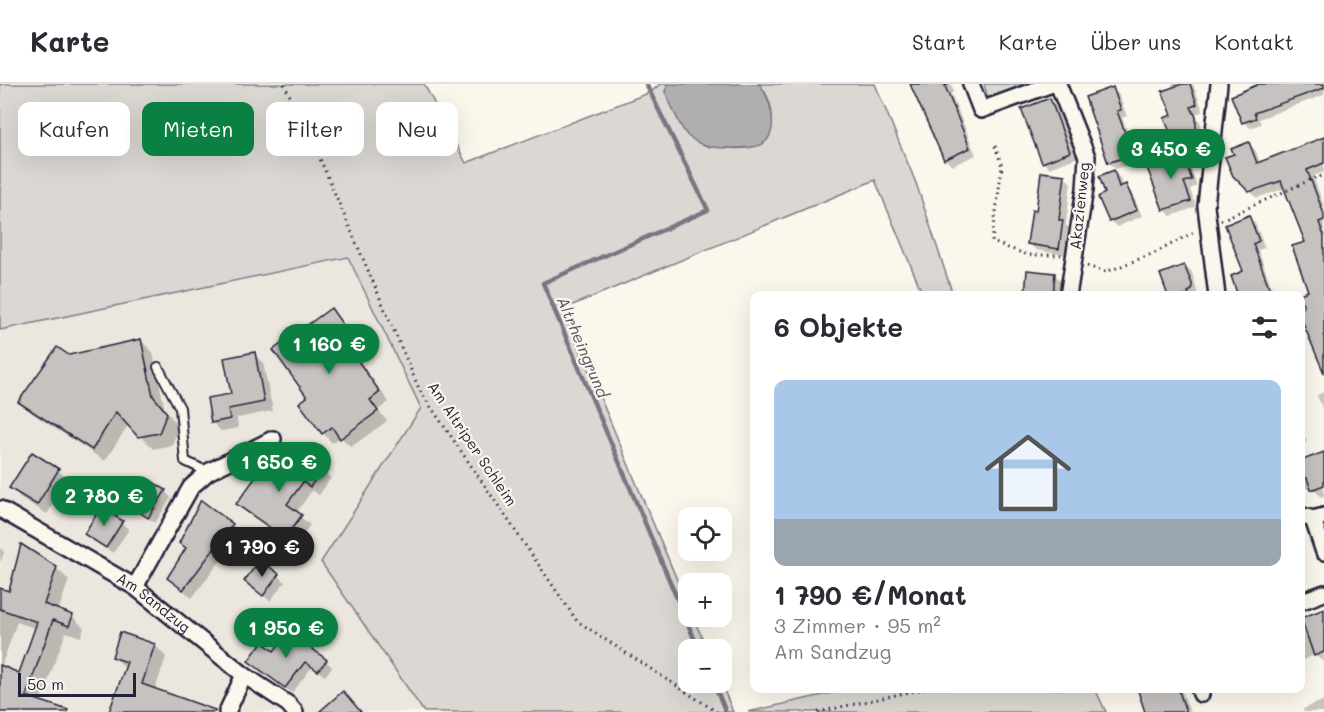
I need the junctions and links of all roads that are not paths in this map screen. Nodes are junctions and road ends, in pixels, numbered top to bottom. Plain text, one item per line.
1 (971, 84) edge
2 (1052, 84) edge
3 (1059, 84) edge
4 (1219, 84) edge
5 (1069, 291) edge
6 (1216, 291) edge
7 (158, 367) dead end
8 (273, 439) dead end
9 (208, 472) junction
10 (0, 509) edge
11 (1313, 517) edge
12 (1324, 552) edge
13 (135, 587) junction
14 (1324, 593) edge
15 (1305, 600) edge
16 (244, 675) junction
17 (227, 712) edge
18 (295, 712) edge

1 - 2 street
3 - 5 street, Akazienweg
4 - 6 street
7 - 9 lane
8 - 9 street
9 - 13 street
10 - 13 street, Am Sandzug
11 - 12 street
13 - 16 street, Am Sandzug
14 - 15 street
16 - 17 street
16 - 18 street, Am Sandzug

